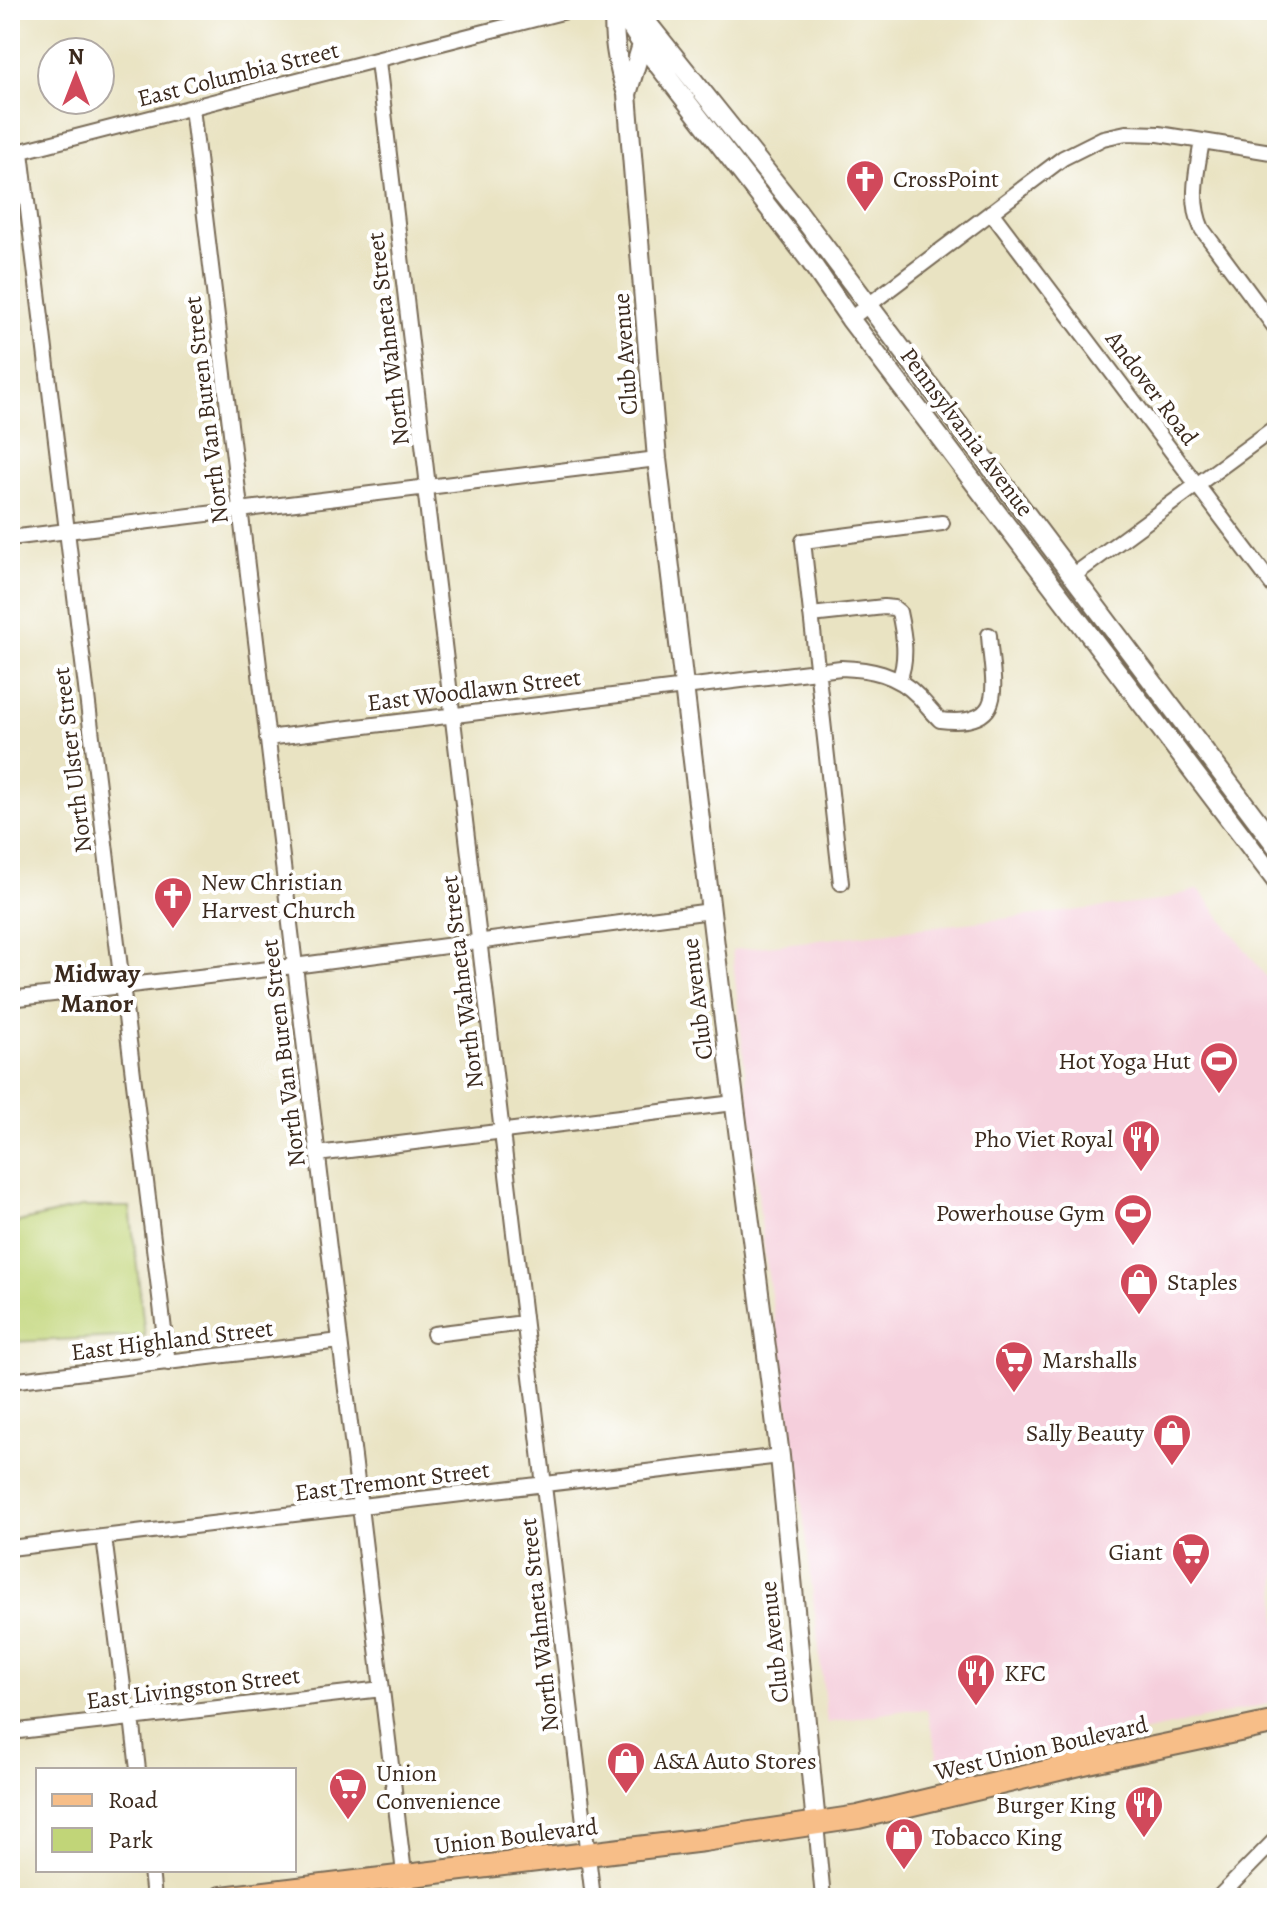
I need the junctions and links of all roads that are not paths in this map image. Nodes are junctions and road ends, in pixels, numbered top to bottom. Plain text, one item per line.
1 (570, 10) edge
2 (618, 10) edge
3 (643, 17) edge
4 (642, 44) junction
5 (378, 61) junction
6 (627, 94) junction
7 (192, 108) junction
8 (1202, 141) junction
9 (15, 153) edge
10 (1277, 153) edge
11 (991, 212) junction
12 (869, 305) junction
13 (850, 319) junction
14 (1277, 330) edge
15 (1277, 426) edge
16 (657, 459) junction
17 (1198, 485) junction
18 (425, 488) junction
19 (240, 510) junction
20 (942, 523) dead end
21 (67, 531) junction
22 (10, 538) edge
23 (1074, 575) junction
24 (1277, 591) edge
25 (811, 615) junction
26 (989, 635) dead end
27 (817, 671) junction
28 (899, 680) junction
29 (686, 686) junction
30 (453, 714) junction
31 (267, 738) junction
32 (1277, 847) edge
33 (1277, 882) edge
34 (841, 883) dead end
35 (711, 911) junction
36 (479, 943) junction
37 (294, 966) junction
38 (121, 986) junction
39 (10, 999) edge
40 (734, 1103) junction
41 (501, 1132) junction
42 (317, 1154) junction
43 (524, 1323) junction
44 (434, 1334) dead end
45 (340, 1341) junction
46 (168, 1363) junction
47 (10, 1381) edge
48 (780, 1456) junction
49 (545, 1484) junction
50 (360, 1507) junction
51 (104, 1537) junction
52 (10, 1548) edge
53 (382, 1689) junction
54 (129, 1718) junction
55 (1277, 1722) edge
56 (10, 1732) edge
57 (138, 1768) edge
58 (816, 1824) junction
59 (1277, 1838) edge
60 (587, 1854) junction
61 (151, 1872) edge
62 (406, 1887) edge
63 (154, 1898) edge
64 (222, 1898) edge
65 (593, 1898) edge
66 (823, 1898) edge
67 (1218, 1898) edge

1 - 5 street, East Columbia Street
2 - 4 street, Pennsylvania Avenue
2 - 6 street, Club Avenue
3 - 4 street, Club Avenue
3 - 12 street, Pennsylvania Avenue
4 - 6 street, Club Avenue
4 - 13 street, Pennsylvania Avenue
5 - 7 street, East Columbia Street
5 - 18 street, North Wahneta Street
6 - 16 street, Club Avenue
7 - 9 street, East Columbia Street
7 - 19 street, North Van Buren Street
8 - 10 street
8 - 11 street
8 - 14 street
9 - 21 street, North Ulster Street
11 - 12 street
11 - 17 street, Andover Road
12 - 13 street
12 - 23 street, Pennsylvania Avenue
13 - 33 street, Pennsylvania Avenue
15 - 17 street
16 - 18 street
16 - 29 street, Club Avenue
17 - 23 street
17 - 24 street, Andover Road
18 - 19 street
18 - 30 street, North Wahneta Street
19 - 21 street
19 - 31 street, North Van Buren Street
20 - 25 street
21 - 22 street
21 - 38 street, North Ulster Street
23 - 32 street, Pennsylvania Avenue
25 - 27 street
25 - 28 street
26 - 28 street
27 - 28 street, East Woodlawn Street
27 - 29 street, East Woodlawn Street
27 - 34 street
29 - 30 street, East Woodlawn Street
29 - 35 street, Club Avenue
30 - 31 street, East Woodlawn Street
30 - 36 street, North Wahneta Street
31 - 37 street, North Van Buren Street
35 - 36 street
35 - 40 street, Club Avenue
36 - 37 street
36 - 41 street, North Wahneta Street
37 - 38 street
37 - 42 street, North Van Buren Street
38 - 39 street
38 - 46 street, North Ulster Street
40 - 41 street
40 - 48 street, Club Avenue
41 - 42 street
41 - 43 street, North Wahneta Street
42 - 45 street, North Van Buren Street
43 - 44 street
43 - 49 street, North Wahneta Street
45 - 46 street, East Highland Street
45 - 50 street, North Van Buren Street
46 - 47 street, East Highland Street
48 - 49 street, East Tremont Street
48 - 58 street, Club Avenue
49 - 50 street, East Tremont Street
49 - 60 street, North Wahneta Street
50 - 51 street, East Tremont Street
50 - 53 street, North Van Buren Street
51 - 52 street, East Tremont Street
51 - 54 street
53 - 54 street, East Livingston Street
53 - 62 street, North Van Buren Street
54 - 56 street, East Livingston Street
54 - 57 street
55 - 58 main road, West Union Boulevard
58 - 60 main road, Union Boulevard
58 - 66 street, Club Avenue
59 - 67 street
60 - 62 main road, Union Boulevard
60 - 65 street, North Wahneta Street
61 - 63 street
62 - 64 main road, Union Boulevard

